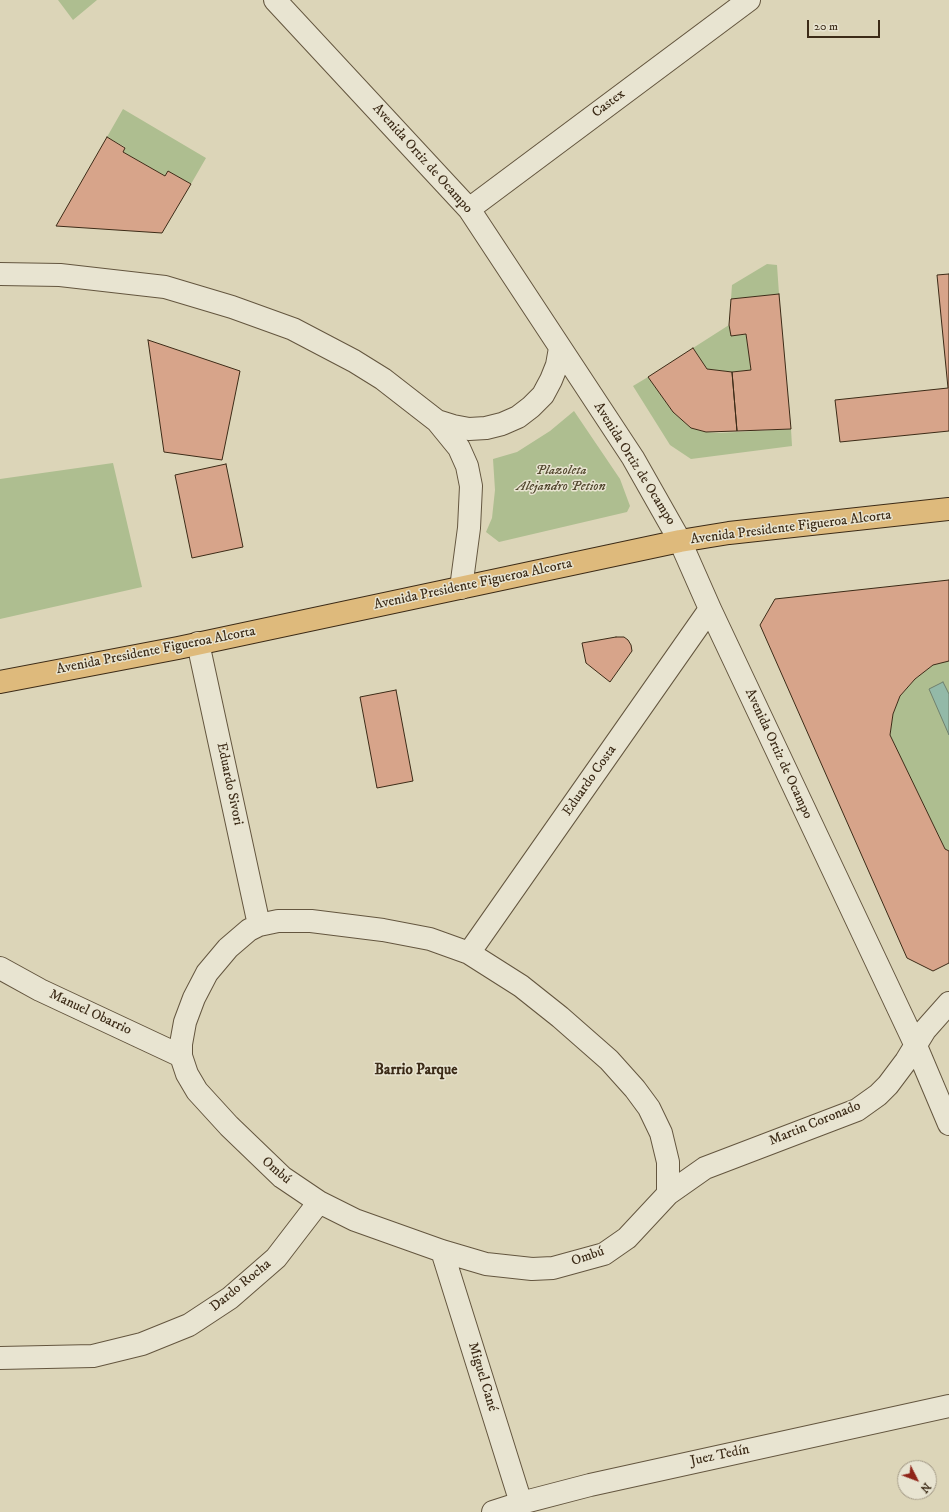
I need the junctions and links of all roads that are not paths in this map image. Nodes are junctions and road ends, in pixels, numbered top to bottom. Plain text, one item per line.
1 (276, 0) edge
2 (749, 0) edge
3 (469, 209) junction
4 (0, 274) edge
5 (560, 348) junction
6 (437, 421) junction
7 (949, 509) edge
8 (680, 541) junction
9 (461, 588) junction
10 (710, 609) junction
11 (198, 643) junction
12 (0, 682) edge
13 (259, 925) junction
14 (470, 953) junction
15 (0, 968) edge
16 (949, 1003) edge
17 (916, 1046) junction
18 (181, 1056) junction
19 (949, 1124) edge
20 (668, 1194) junction
21 (319, 1202) junction
22 (442, 1251) junction
23 (0, 1358) edge
24 (949, 1406) edge
25 (521, 1502) junction
26 (493, 1512) edge

1 - 3 street, Avenida Ortiz de Ocampo
2 - 3 street, Castex
3 - 5 street, Avenida Ortiz de Ocampo
4 - 6 street
5 - 6 street
5 - 8 street, Avenida Ortiz de Ocampo
6 - 9 street
7 - 8 main road, Avenida Presidente Figueroa Alcorta
8 - 9 main road, Avenida Presidente Figueroa Alcorta
8 - 10 street, Avenida Ortiz de Ocampo
9 - 11 main road, Avenida Presidente Figueroa Alcorta
10 - 14 street, Eduardo Costa
10 - 17 street, Avenida Ortiz de Ocampo
11 - 12 main road, Avenida Presidente Figueroa Alcorta
11 - 13 street, Eduardo Sivori
13 - 14 street, Ombú
13 - 18 street, Ombú
14 - 20 street, Ombú
15 - 18 street, Manuel Obarrio
16 - 17 street, Martin Coronado
17 - 19 street, Avenida Ortiz de Ocampo
17 - 20 street, Martin Coronado
18 - 21 street, Ombú
20 - 22 street, Ombú
21 - 22 street, Ombú
21 - 23 street, Dardo Rocha
22 - 25 street, Miguel Cané
24 - 25 street, Juez Tedín
25 - 26 street, Juez Tedín

